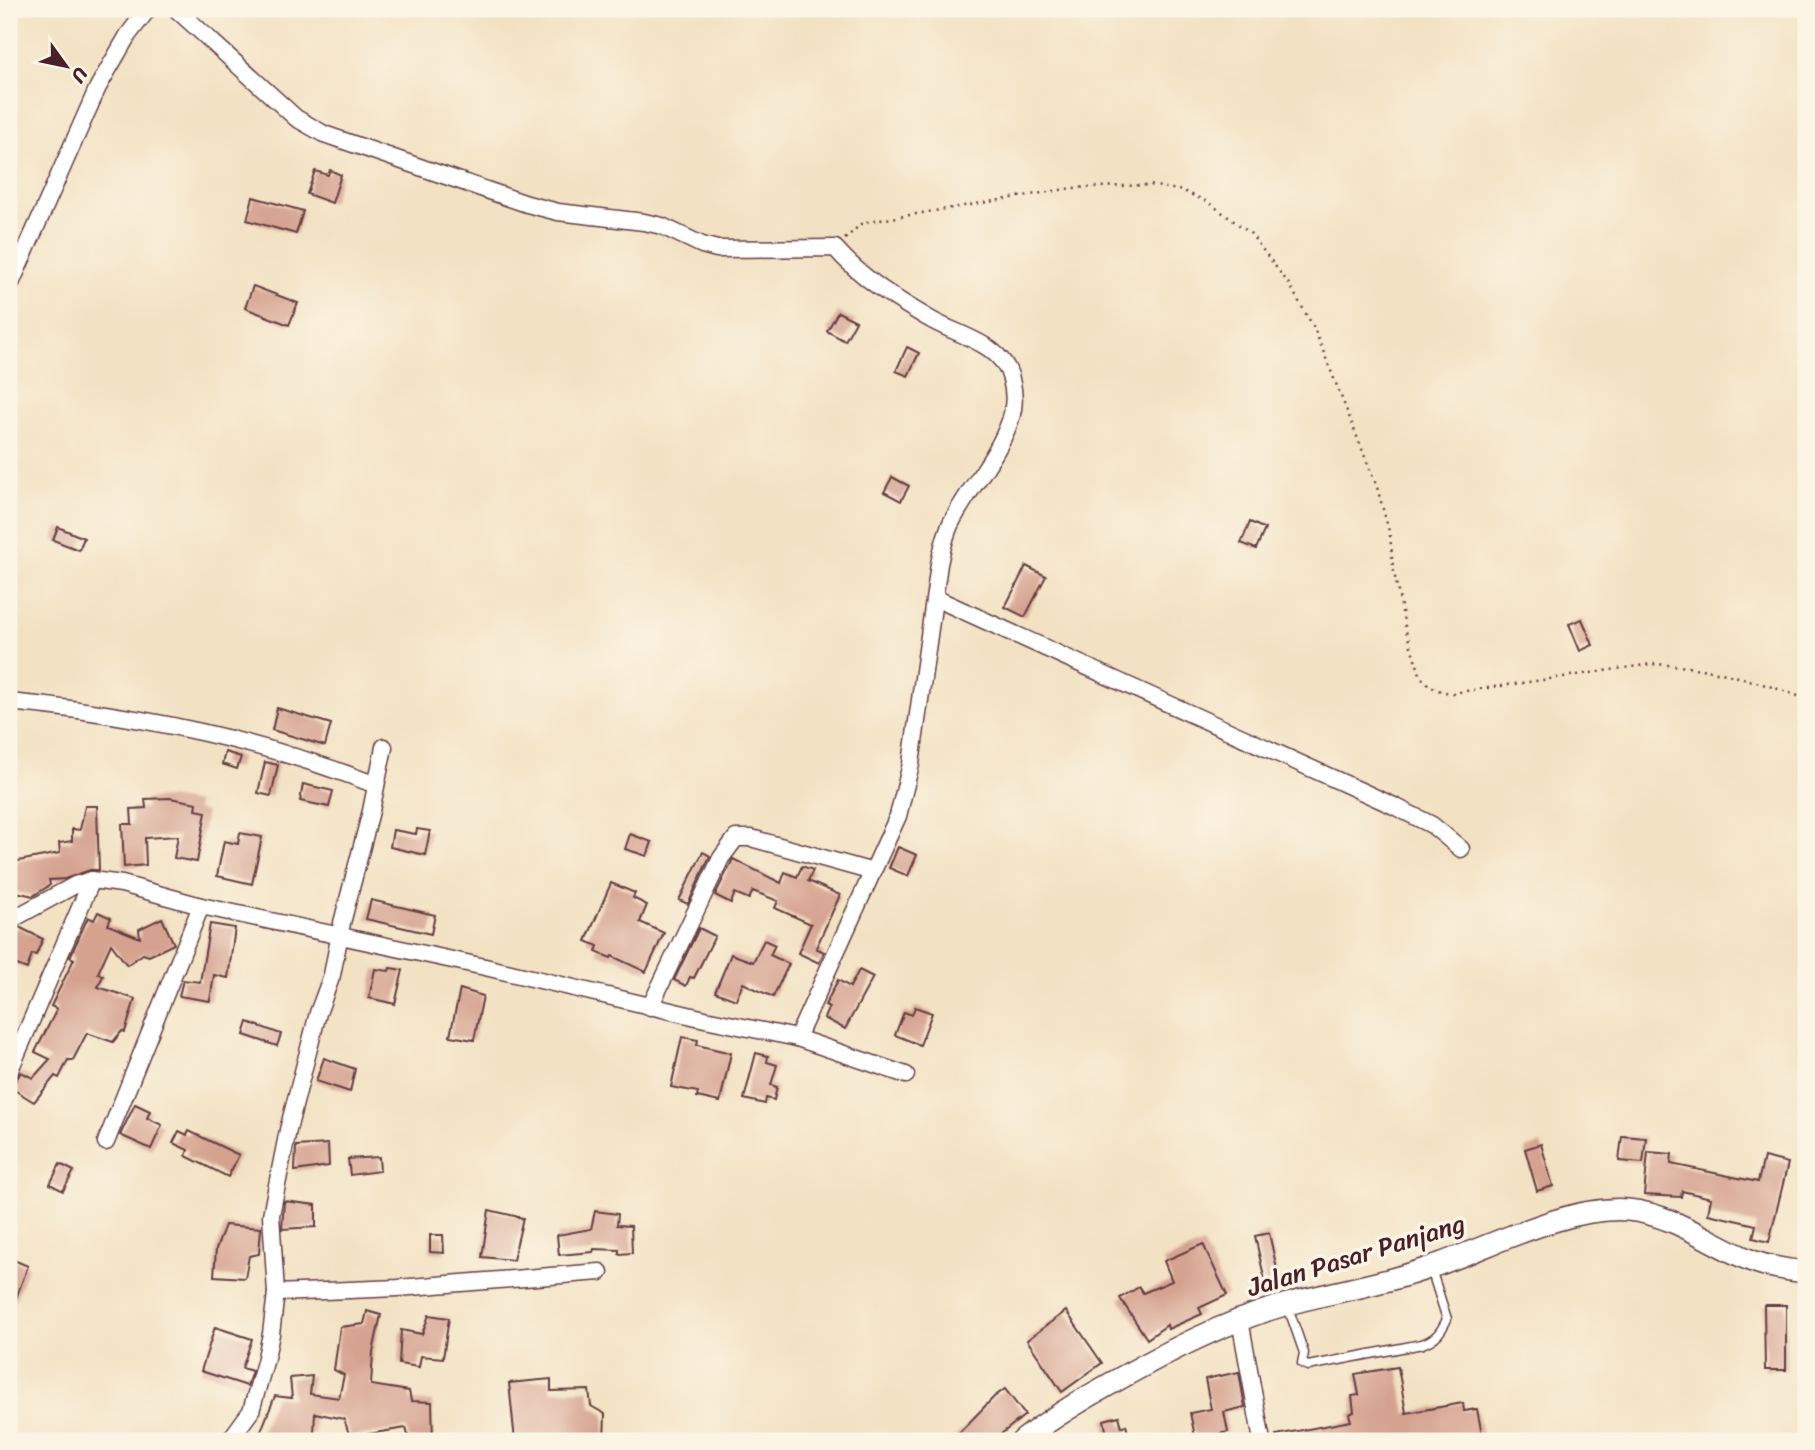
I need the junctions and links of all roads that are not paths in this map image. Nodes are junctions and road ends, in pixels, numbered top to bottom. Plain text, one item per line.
1 (148, 9) edge
2 (176, 9) edge
3 (9, 288) edge
4 (935, 598) junction
5 (9, 702) edge
6 (384, 747) dead end
7 (376, 785) junction
8 (1461, 849) dead end
9 (873, 872) junction
10 (92, 880) junction
11 (201, 906) junction
12 (9, 921) edge
13 (340, 936) junction
14 (649, 1007) junction
15 (797, 1038) junction
16 (9, 1072) edge
17 (906, 1075) dead end
18 (106, 1142) dead end
19 (1430, 1268) junction
20 (600, 1272) dead end
21 (1806, 1272) edge
22 (276, 1293) junction
23 (1287, 1304) junction
24 (1240, 1320) junction
25 (229, 1441) edge
26 (1022, 1441) edge
27 (1262, 1441) edge

1 - 3 street
2 - 4 street
4 - 8 street
4 - 9 street
5 - 7 street
6 - 7 street
7 - 13 street
9 - 14 street
9 - 15 street
10 - 11 street
10 - 12 street
10 - 16 street
11 - 13 street
11 - 18 street
13 - 14 street
13 - 22 street
14 - 15 street
15 - 17 street
19 - 21 main road, Jalan Pasar Panjang
19 - 23 main road, Jalan Pasar Panjang
19 - 23 lane
20 - 22 street
22 - 25 street
23 - 24 main road, Jalan Pasar Panjang
24 - 26 main road, Jalan Pasar Panjang
24 - 27 street

